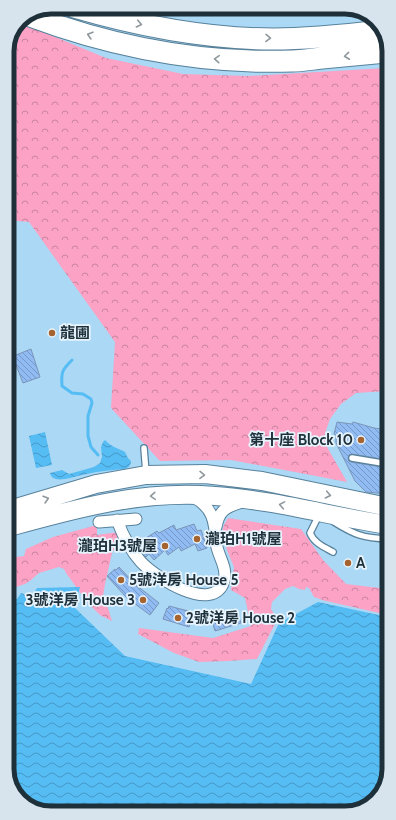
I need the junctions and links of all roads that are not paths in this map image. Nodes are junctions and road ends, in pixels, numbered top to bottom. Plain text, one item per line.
1 (99, 14) edge
2 (35, 18) edge
3 (377, 32) edge
4 (382, 52) edge
5 (144, 448) dead end
6 (352, 458) dead end
7 (382, 463) edge
8 (146, 475) junction
9 (189, 495) junction
10 (249, 499) junction
11 (382, 506) edge
12 (14, 509) edge
13 (320, 512) junction
14 (136, 519) dead end
15 (117, 520) junction
16 (99, 522) dead end
17 (382, 524) edge
18 (14, 526) edge
19 (216, 527) junction
20 (382, 539) edge
21 (333, 552) dead end

1 -> 3 highway
4 -> 2 highway
5 - 8 lane
6 - 7 lane
8 -> 11 main road
12 -> 8 main road
9 - 10 main road
9 -> 18 main road
9 - 19 street
13 -> 10 main road
10 - 19 street
13 - 17 main road
13 - 20 lane
13 - 21 lane
14 - 15 street
15 - 16 street
15 - 19 street

